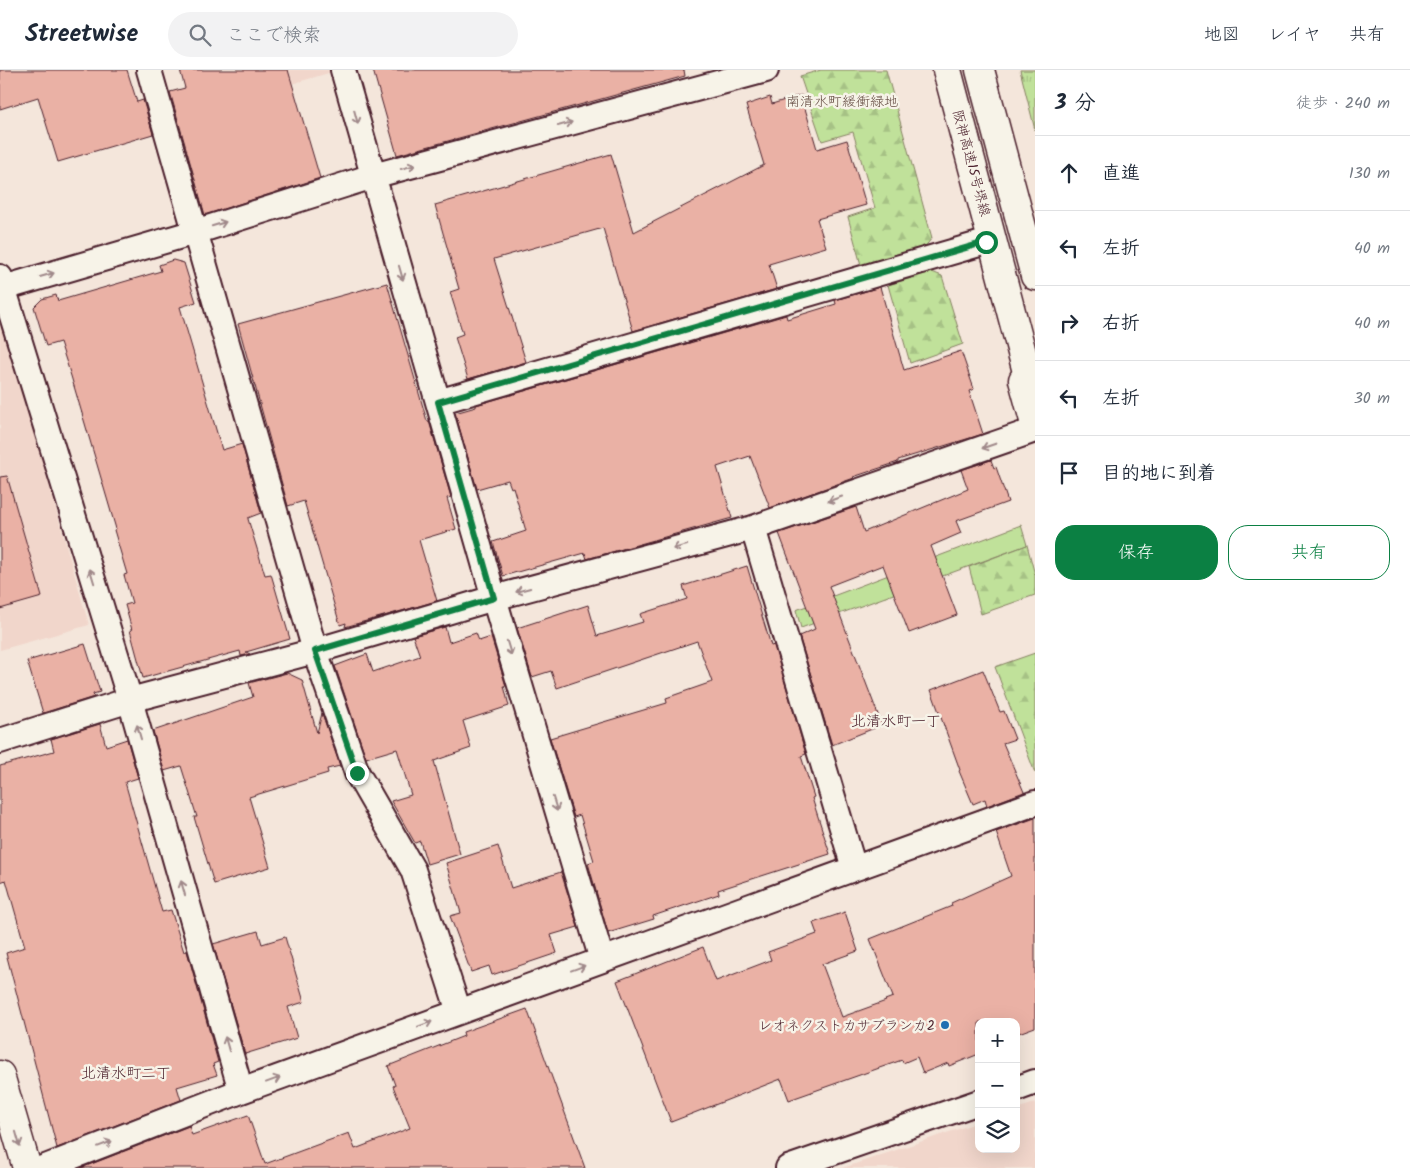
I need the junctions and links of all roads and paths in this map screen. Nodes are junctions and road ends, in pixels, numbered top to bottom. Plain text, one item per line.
1 (149, 70) edge
2 (343, 70) edge
3 (766, 70) edge
4 (938, 70) edge
5 (947, 70) edge
6 (980, 70) edge
7 (987, 70) edge
8 (373, 176) junction
9 (195, 232) junction
10 (986, 242) junction
11 (1035, 255) edge
12 (1035, 276) edge
13 (1, 284) edge
14 (438, 402) junction
15 (1035, 402) edge
16 (1035, 424) edge
17 (1035, 430) edge
18 (753, 528) junction
19 (494, 598) junction
20 (315, 651) junction
21 (130, 700) junction
22 (0, 741) edge
23 (1035, 803) edge
24 (854, 868) junction
25 (602, 960) junction
26 (459, 1012) junction
27 (0, 1076) edge
28 (1035, 1082) edge
29 (1020, 1088) edge
30 (241, 1091) junction
31 (975, 1103) edge
32 (27, 1168) edge
33 (43, 1168) edge
34 (788, 1168) edge

1 - 9 street
2 -> 8 street
8 -> 3 street
4 - 10 main road
5 - 15 main road, 阪神高速15号堺線
6 - 12 main road
7 - 11 main road
9 -> 8 street
8 -> 14 street
13 -> 9 street
9 - 20 street
10 - 14 street
10 - 16 main road
21 -> 13 street
14 - 19 street
17 -> 18 street
18 -> 19 street
18 - 24 street
19 - 20 street
19 -> 25 street
20 - 21 street
20 - 26 street
21 - 22 street
30 -> 21 street
23 - 24 street
24 - 25 street
26 -> 25 street
30 -> 26 street
27 -> 32 main road
28 - 29 street
33 -> 30 street
31 - 34 street

